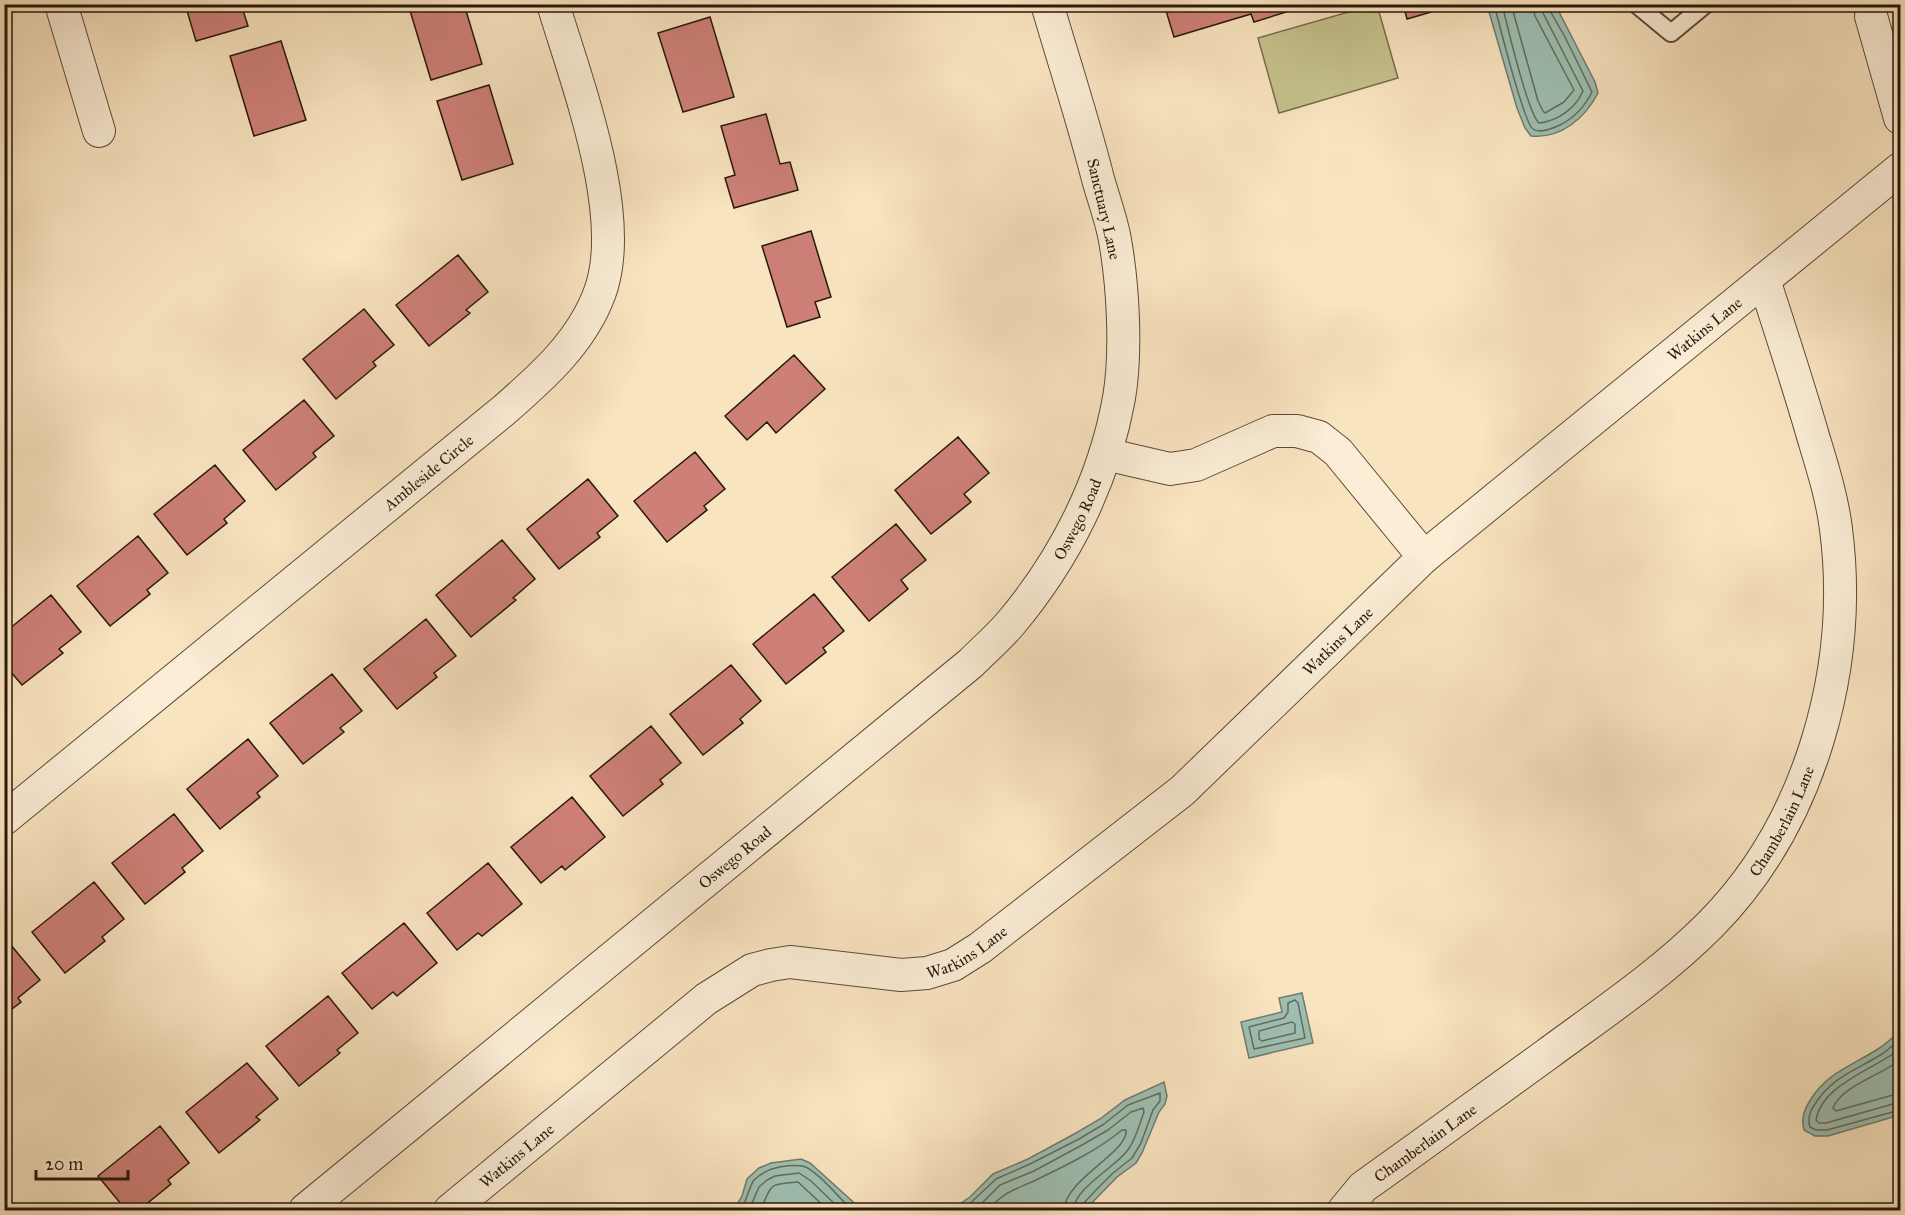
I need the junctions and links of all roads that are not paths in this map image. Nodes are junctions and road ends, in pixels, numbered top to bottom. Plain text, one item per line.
1 (61, 4) edge
2 (553, 4) edge
3 (1047, 4) edge
4 (1636, 4) edge
5 (1706, 4) edge
6 (1871, 16) dead end
7 (1900, 118) edge
8 (99, 130) dead end
9 (1900, 168) edge
10 (1764, 280) junction
11 (1105, 454) junction
12 (1424, 557) junction
13 (4, 819) edge
14 (1354, 1199) edge
15 (305, 1210) edge
16 (450, 1210) edge

1 - 8 street
2 - 13 street, Ambleside Circle
3 - 11 street, Sanctuary Lane
4 - 5 lane
6 - 7 street
9 - 10 street, Watkins Lane
10 - 12 street, Watkins Lane
10 - 14 street, Chamberlain Lane
11 - 12 street
11 - 15 street, Oswego Road
12 - 16 street, Watkins Lane

